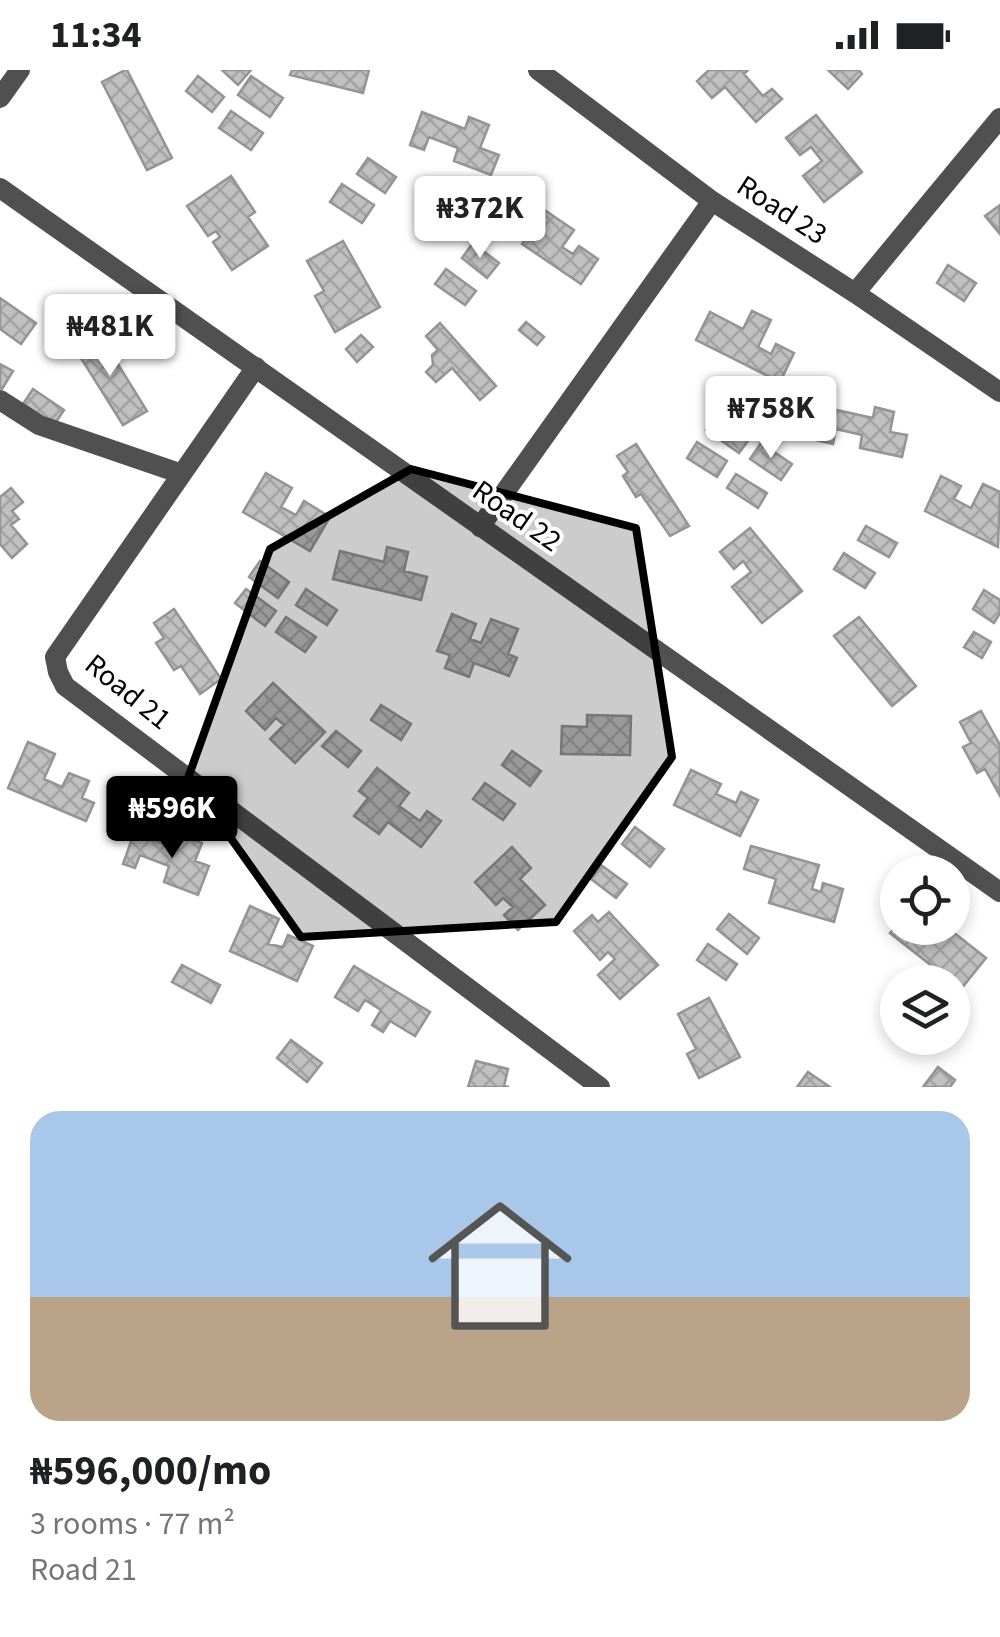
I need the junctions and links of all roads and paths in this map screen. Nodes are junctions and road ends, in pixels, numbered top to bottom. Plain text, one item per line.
1 (20, 70) edge
2 (538, 70) edge
3 (0, 98) edge
4 (1000, 118) edge
5 (0, 188) edge
6 (712, 201) junction
7 (854, 293) junction
8 (256, 367) junction
9 (1000, 392) edge
10 (0, 400) edge
11 (182, 474) junction
12 (480, 527) junction
13 (1000, 892) edge
14 (600, 1087) edge

1 - 3 street
2 - 6 street, Road 23
4 - 7 street
5 - 8 street, Road 22
6 - 7 street, Road 23
6 - 12 street
7 - 9 street, Road 23
8 - 11 street, Road 21
8 - 12 street, Road 22
10 - 11 street
11 - 14 street, Road 21
12 - 13 street, Road 22

